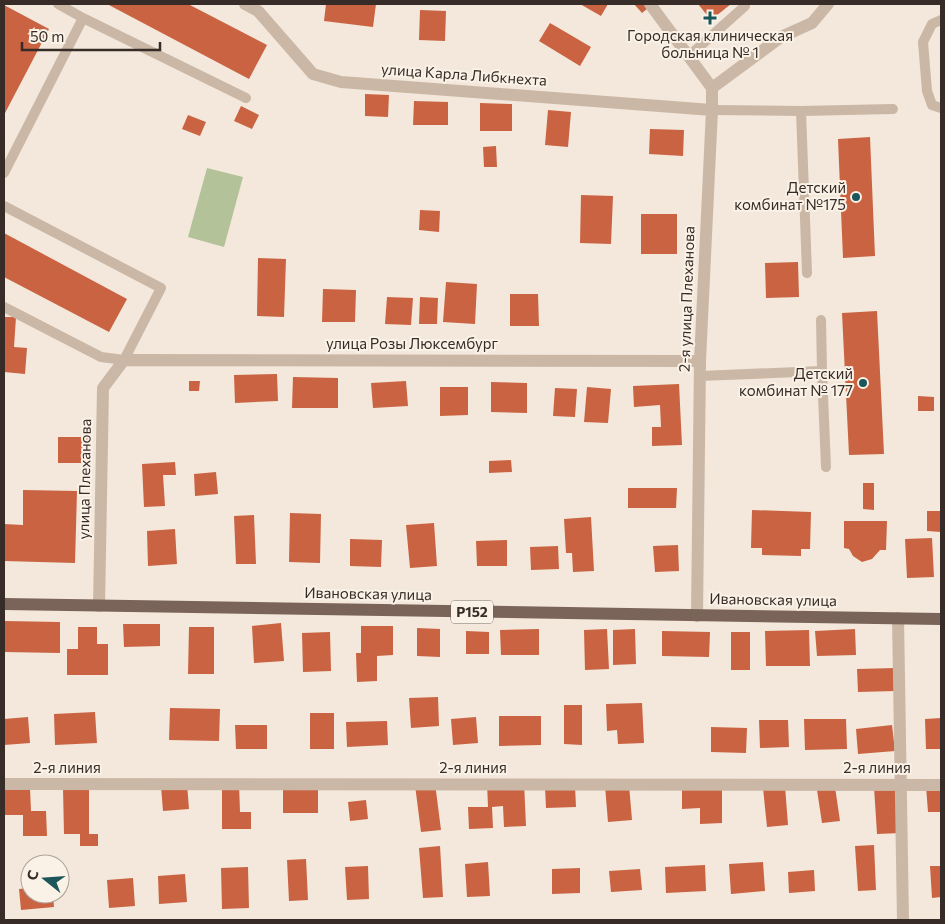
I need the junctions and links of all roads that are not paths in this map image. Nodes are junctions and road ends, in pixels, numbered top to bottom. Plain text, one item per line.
1 (58, 4) edge
2 (246, 4) edge
3 (650, 4) edge
4 (745, 4) edge
5 (828, 4) edge
6 (83, 18) junction
7 (941, 20) edge
8 (689, 56) junction
9 (712, 88) junction
10 (246, 98) dead end
11 (941, 108) edge
12 (893, 109) dead end
13 (712, 110) junction
14 (801, 111) junction
15 (4, 173) edge
16 (4, 206) edge
17 (807, 273) dead end
18 (4, 307) edge
19 (821, 320) dead end
20 (124, 360) junction
21 (700, 361) junction
22 (822, 371) junction
23 (700, 376) junction
24 (826, 467) dead end
25 (4, 604) edge
26 (99, 606) junction
27 (697, 616) junction
28 (898, 618) junction
29 (941, 619) edge
30 (4, 784) edge
31 (900, 785) junction
32 (941, 785) edge
33 (903, 920) edge

1 - 6 lane
2 - 13 street, улица Карла Либкнехта
3 - 8 street
4 - 8 lane
5 - 9 street
6 - 10 lane
6 - 15 lane
7 - 11 lane
8 - 9 street
9 - 13 street, 2-я улица Плеханова
12 - 14 lane
13 - 14 lane
13 - 21 street, 2-я улица Плеханова
14 - 17 lane
16 - 20 lane
18 - 20 lane
19 - 22 lane
20 - 21 street, улица Розы Люксембург
20 - 26 street, улица Плеханова
21 - 23 street, 2-я улица Плеханова
22 - 23 lane
22 - 24 lane
23 - 27 street, 2-я улица Плеханова
25 - 26 main road, Ивановская улица / Р152
26 - 27 main road, Ивановская улица / Р152
27 - 28 main road, Ивановская улица / Р152
28 - 29 main road, Ивановская улица / Р152
28 - 31 street
30 - 31 street, 2-я линия
31 - 32 street, 2-я линия
31 - 33 street

